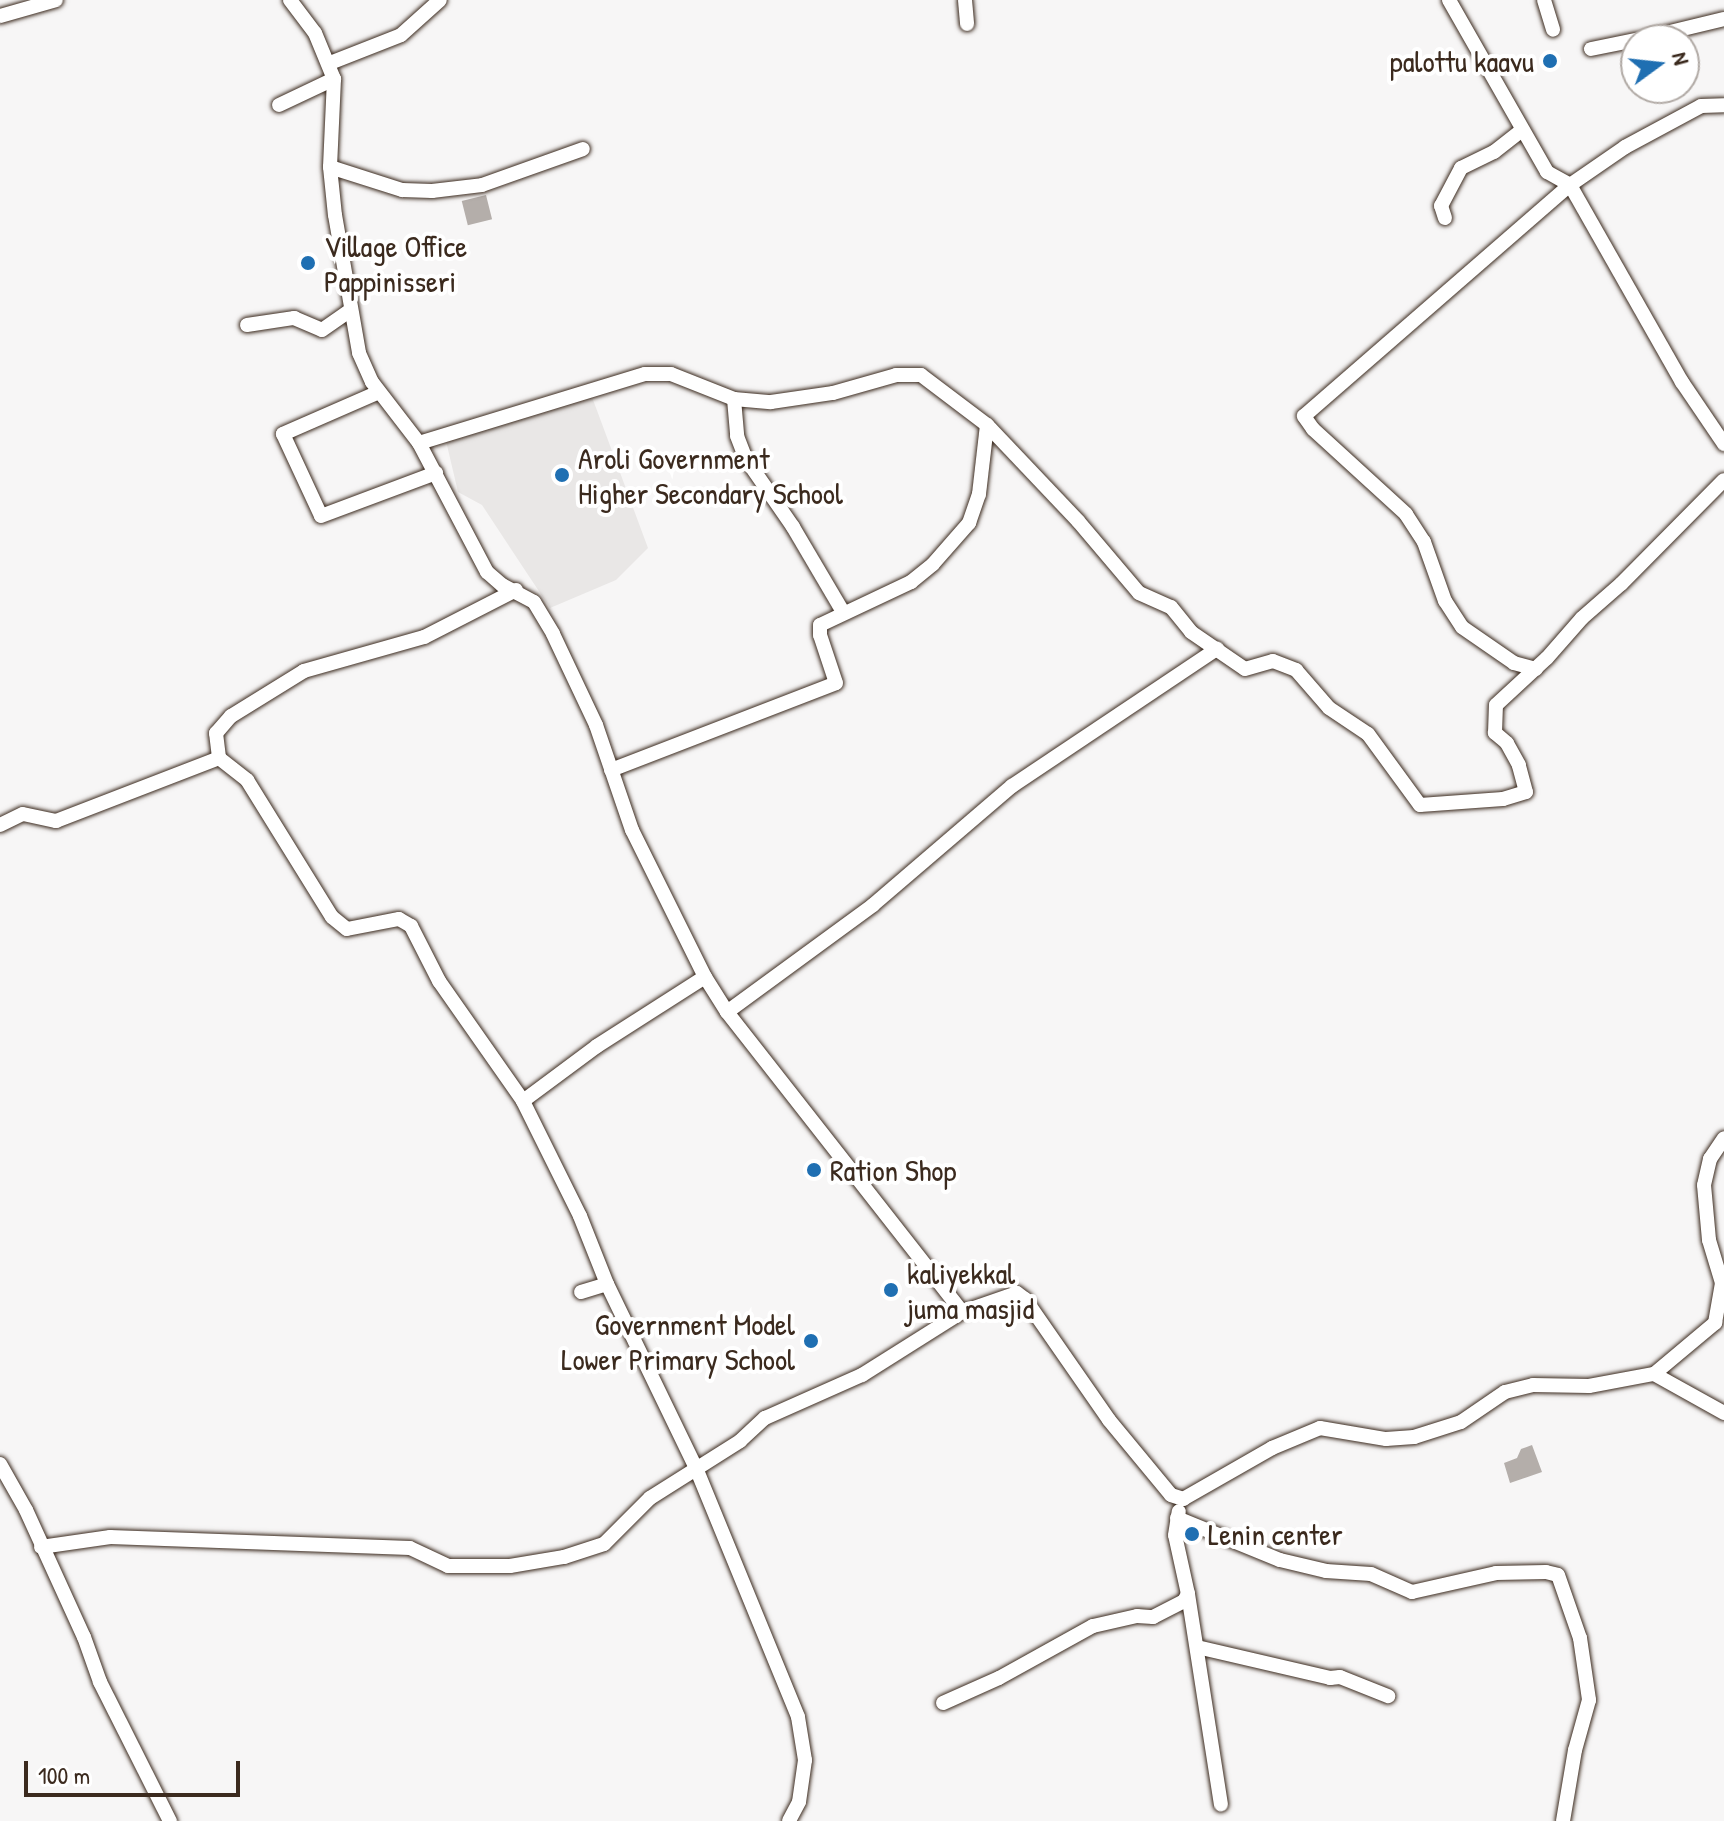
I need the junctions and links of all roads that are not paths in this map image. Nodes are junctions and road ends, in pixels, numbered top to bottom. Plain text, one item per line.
1 (56, 0) edge
2 (290, 0) edge
3 (965, 0) edge
4 (1544, 0) edge
5 (438, 1) edge
6 (1454, 2) edge
7 (0, 16) edge
8 (1724, 19) edge
9 (967, 24) dead end
10 (1700, 25) edge
11 (1553, 30) dead end
12 (1620, 43) edge
13 (1591, 49) dead end
14 (330, 63) junction
15 (334, 79) junction
16 (279, 105) dead end
17 (1724, 105) edge
18 (1522, 130) junction
19 (583, 149) dead end
20 (330, 167) junction
21 (1570, 185) junction
22 (1445, 218) dead end
23 (351, 310) junction
24 (247, 325) dead end
25 (379, 392) junction
26 (734, 399) junction
27 (987, 425) junction
28 (419, 443) junction
29 (1724, 444) edge
30 (436, 473) junction
31 (1724, 480) edge
32 (516, 590) junction
33 (843, 612) junction
34 (1217, 649) junction
35 (1536, 669) junction
36 (219, 758) junction
37 (611, 770) junction
38 (0, 825) edge
39 (705, 977) junction
40 (727, 1012) junction
41 (523, 1101) junction
42 (1724, 1138) edge
43 (607, 1284) junction
44 (581, 1292) dead end
45 (962, 1312) junction
46 (1654, 1374) junction
47 (1724, 1413) edge
48 (0, 1464) edge
49 (696, 1468) junction
50 (1183, 1499) junction
51 (1177, 1518) junction
52 (41, 1547) junction
53 (1188, 1594) junction
54 (1197, 1647) junction
55 (1388, 1696) dead end
56 (943, 1703) dead end
57 (1221, 1804) dead end
58 (170, 1821) edge
59 (789, 1821) edge
60 (1563, 1821) edge

1 - 7 street
2 - 14 street
3 - 9 street
4 - 11 street
5 - 14 street
6 - 18 street
8 - 10 street
12 - 13 street
14 - 15 street
15 - 16 street
15 - 20 street
17 - 21 street
18 - 21 street
18 - 22 street
19 - 20 street
20 - 23 street
21 - 29 street
21 - 35 street
23 - 24 street
23 - 25 street
25 - 28 street
25 - 30 street
26 - 27 street
26 - 28 street
26 - 33 street
27 - 33 street
27 - 34 street
28 - 30 street
30 - 32 street
31 - 35 street
32 - 36 street
32 - 37 street
33 - 37 street
34 - 35 street
34 - 40 street
36 - 38 street
36 - 41 street
37 - 39 street
39 - 40 street
39 - 41 street
40 - 45 street
41 - 43 street
42 - 46 street
43 - 44 street
43 - 49 street
45 - 49 street
45 - 50 street
46 - 47 street
46 - 50 street
48 - 52 street
49 - 52 street
49 - 59 street
50 - 51 street
51 - 53 street
51 - 60 street
52 - 58 street
53 - 54 street
53 - 56 street
54 - 55 street
54 - 57 street

